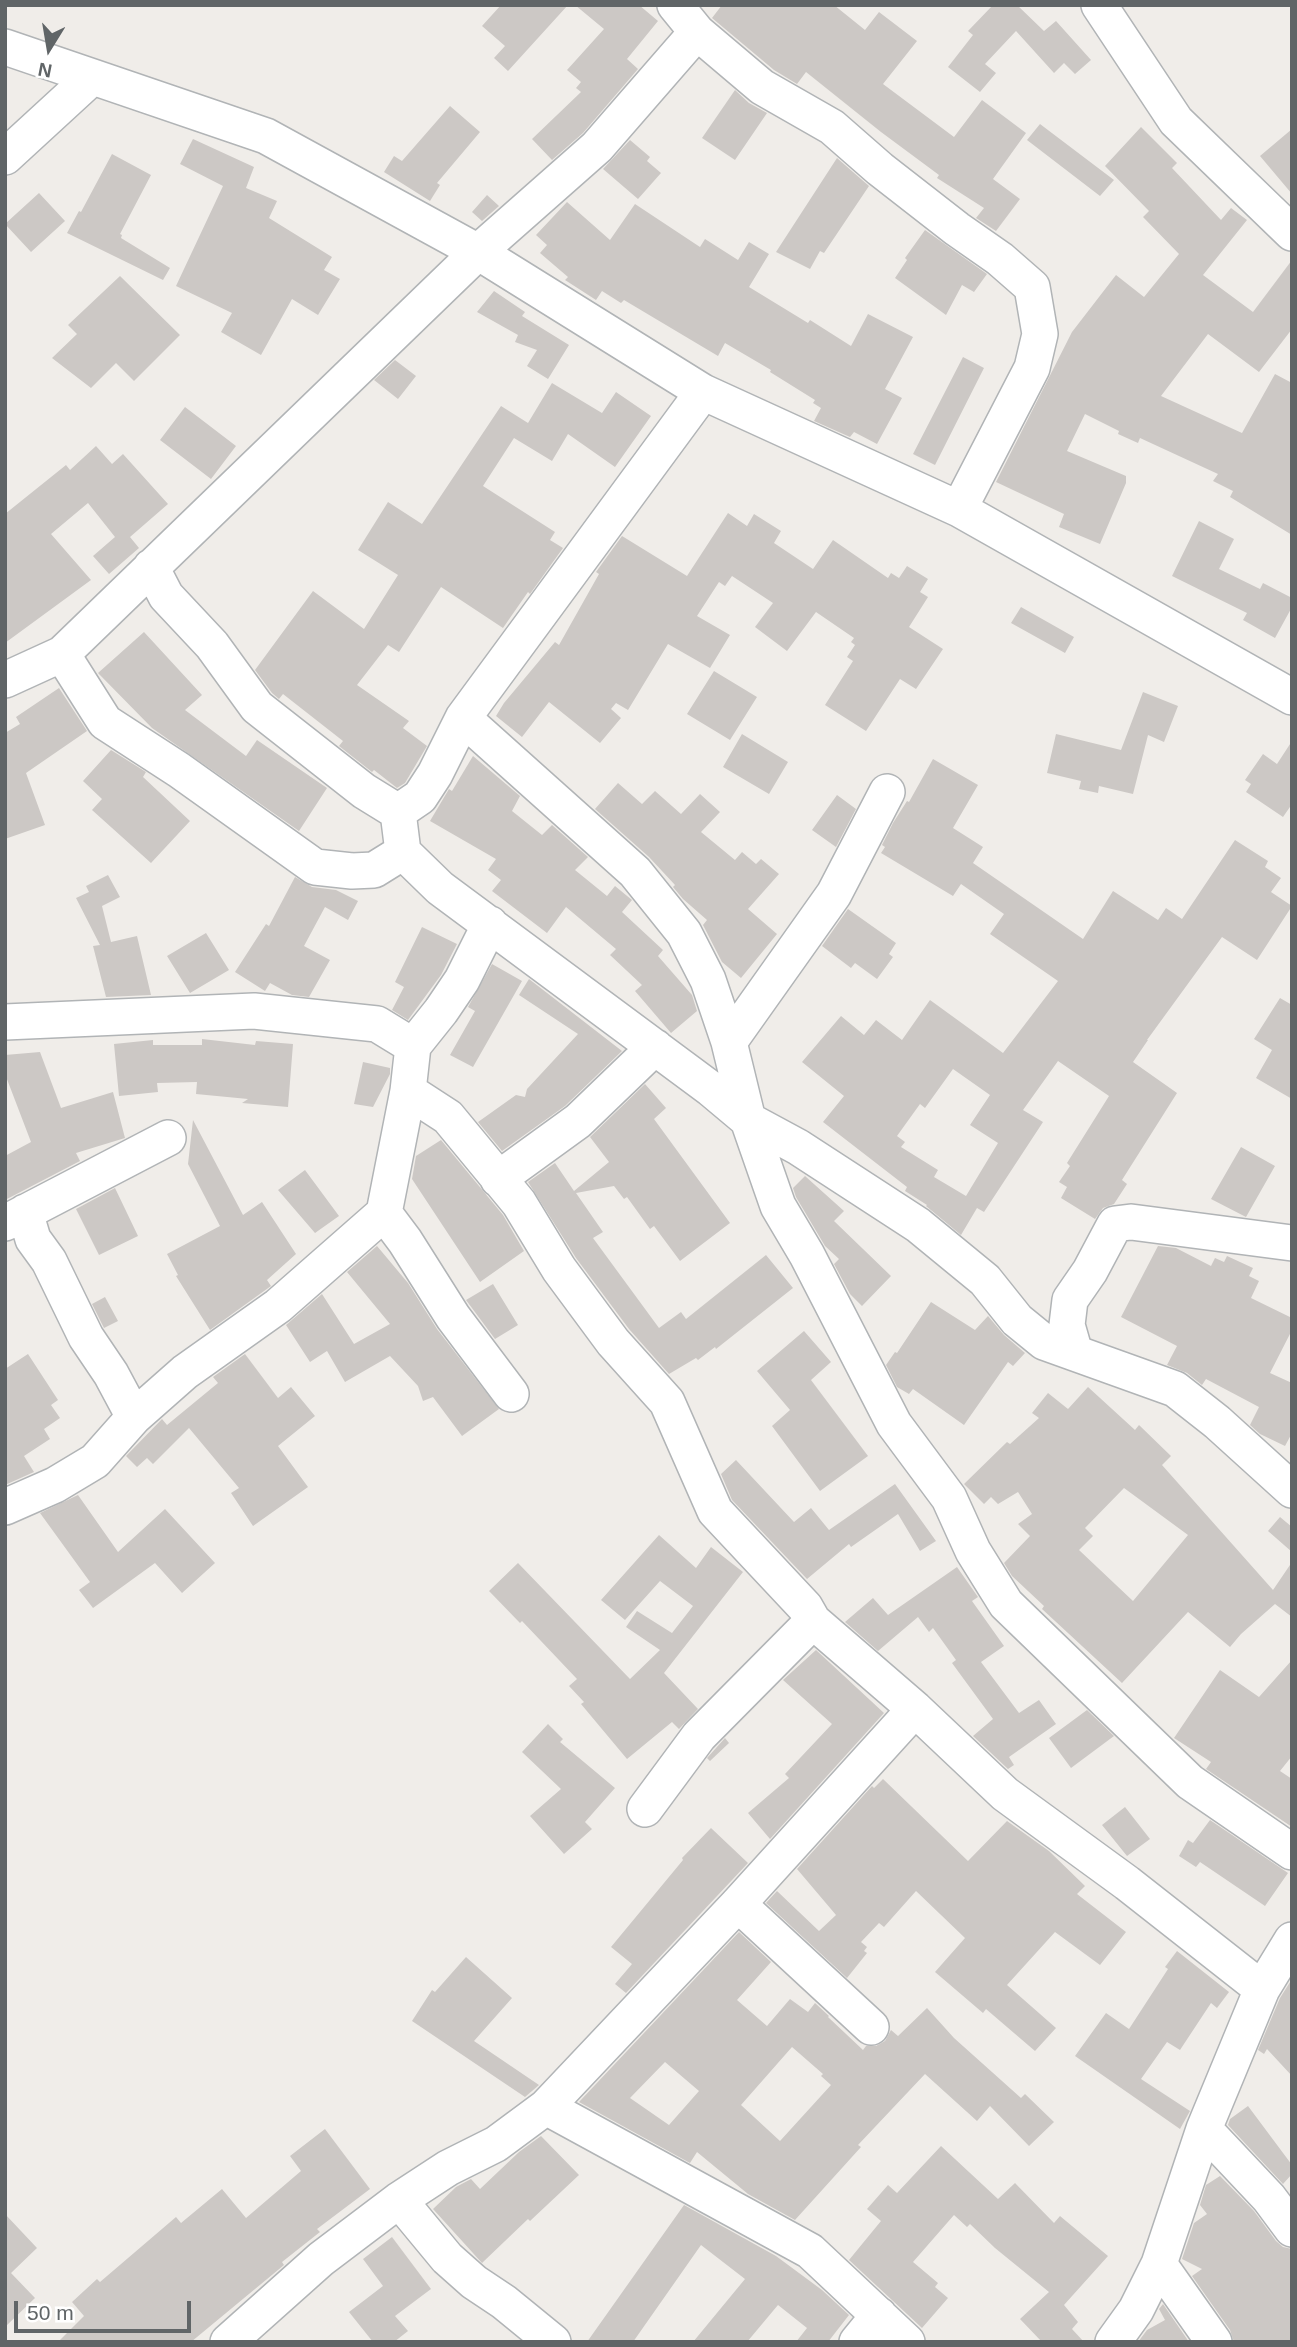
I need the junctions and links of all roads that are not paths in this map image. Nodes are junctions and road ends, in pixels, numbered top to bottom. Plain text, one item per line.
1 (675, 5) edge
2 (1100, 5) edge
3 (697, 32) junction
4 (5, 47) edge
5 (91, 78) junction
6 (5, 157) edge
7 (1292, 233) edge
8 (478, 252) junction
9 (702, 392) junction
10 (959, 509) junction
11 (151, 567) junction
12 (62, 654) junction
13 (5, 680) edge
14 (1290, 693) edge
15 (463, 718) junction
16 (887, 792) dead end
17 (398, 812) junction
18 (403, 852) junction
19 (490, 924) junction
20 (5, 1023) edge
21 (729, 1042) junction
22 (413, 1046) junction
23 (655, 1047) junction
24 (408, 1091) junction
25 (748, 1120) junction
26 (168, 1138) dead end
27 (498, 1179) junction
28 (384, 1213) junction
29 (15, 1218) edge
30 (1292, 1243) edge
31 (1075, 1353) junction
32 (511, 1394) dead end
33 (134, 1417) junction
34 (1290, 1488) edge
35 (5, 1507) edge
36 (813, 1621) junction
37 (915, 1709) junction
38 (645, 1810) dead end
39 (1292, 1852) edge
40 (738, 1904) junction
41 (1292, 1940) edge
42 (1262, 1989) junction
43 (870, 2026) dead end
44 (546, 2107) junction
45 (1204, 2129) junction
46 (399, 2200) junction
47 (1292, 2229) edge
48 (1159, 2264) junction
49 (879, 2315) junction
50 (228, 2342) edge
51 (553, 2342) edge
52 (857, 2342) edge
53 (907, 2342) edge
54 (1112, 2342) edge
55 (1214, 2342) edge

1 - 3 street
2 - 7 street
3 - 8 street
3 - 10 street
4 - 5 street
5 - 6 street
5 - 8 street
8 - 9 street
8 - 11 street
9 - 10 street
9 - 15 street
10 - 14 street
11 - 12 street
11 - 17 street
12 - 13 street
12 - 18 street
15 - 17 street
15 - 21 street
16 - 21 street
17 - 18 street
18 - 19 street
19 - 22 street
19 - 23 street
20 - 22 street
21 - 25 street
22 - 24 street
23 - 25 street
23 - 27 street
24 - 27 street
24 - 28 street
25 - 31 street
25 - 39 street
26 - 29 street
27 - 36 street
28 - 32 street
28 - 33 street
29 - 33 street
30 - 31 street
31 - 34 street
33 - 35 street
36 - 37 street
36 - 38 street
37 - 40 street
37 - 42 street
40 - 43 street
40 - 44 street
41 - 42 street
42 - 45 street
44 - 46 street
44 - 49 street
45 - 47 street
45 - 48 street
46 - 50 street
46 - 51 street
48 - 54 street
48 - 55 street
49 - 52 street
49 - 53 street

